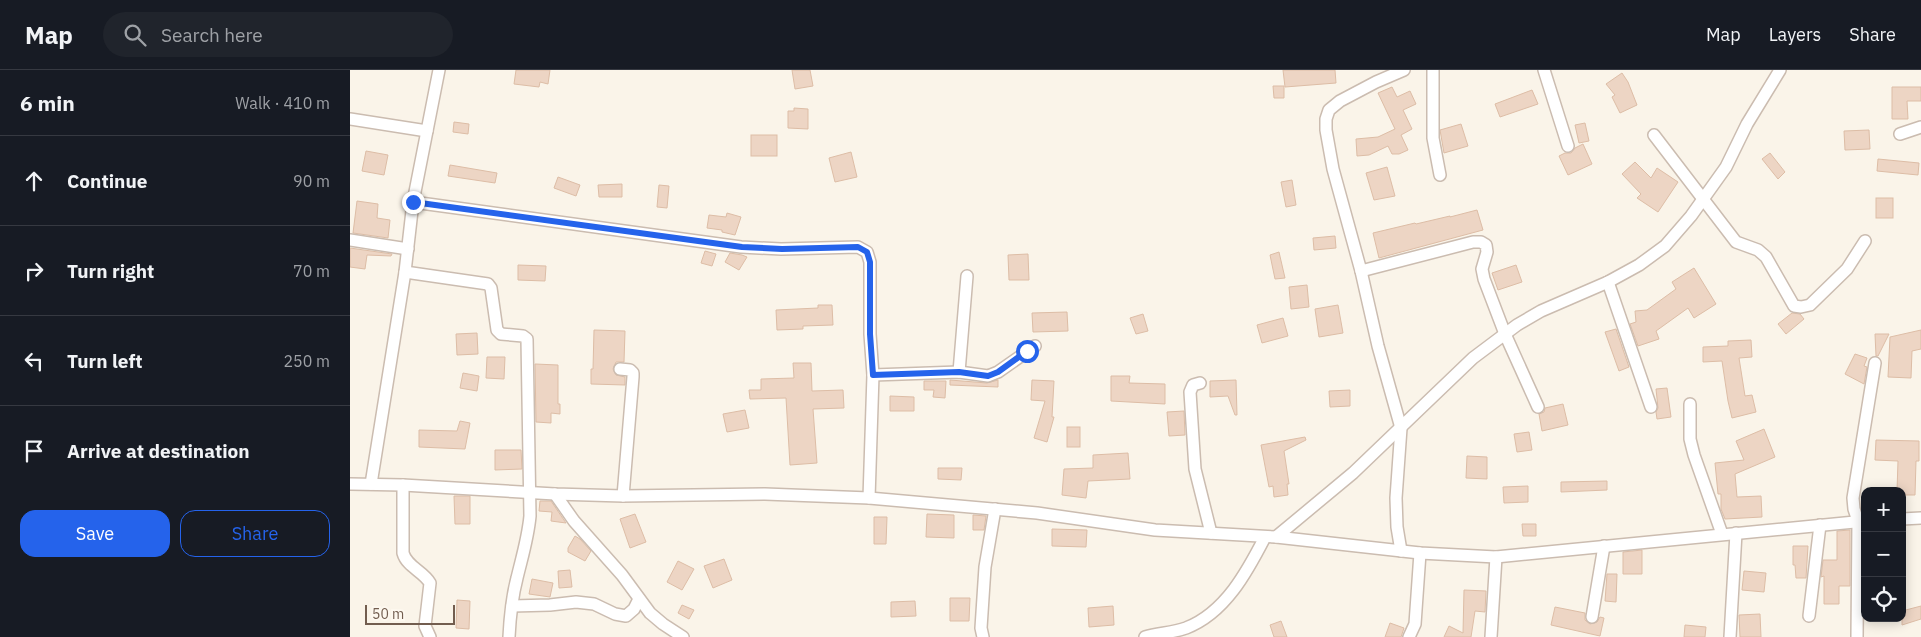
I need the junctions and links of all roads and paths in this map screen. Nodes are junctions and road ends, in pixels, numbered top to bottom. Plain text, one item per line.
1 (439, 70) edge
2 (1404, 70) edge
3 (1433, 70) edge
4 (1544, 70) edge
5 (1780, 70) edge
6 (350, 119) edge
7 (1921, 128) edge
8 (427, 131) junction
9 (1900, 134) dead end
10 (1654, 135) dead end
11 (1568, 146) dead end
12 (1440, 175) dead end
13 (1702, 198) junction
14 (413, 202) junction
15 (350, 240) edge
16 (1864, 241) dead end
17 (408, 249) junction
18 (1361, 271) junction
19 (405, 272) junction
20 (967, 276) dead end
21 (1608, 282) junction
22 (1505, 334) junction
23 (1034, 346) dead end
24 (1875, 363) dead end
25 (620, 369) dead end
26 (959, 372) junction
27 (873, 375) junction
28 (1200, 383) dead end
29 (1690, 404) dead end
30 (1538, 407) dead end
31 (1651, 407) dead end
32 (1401, 428) junction
33 (350, 484) edge
34 (371, 484) junction
35 (403, 485) junction
36 (528, 492) junction
37 (555, 494) junction
38 (623, 496) junction
39 (869, 498) junction
40 (995, 509) junction
41 (1921, 518) edge
42 (1906, 519) edge
43 (1861, 521) edge
44 (1820, 525) junction
45 (1211, 533) junction
46 (1736, 533) junction
47 (1722, 534) junction
48 (1248, 535) junction
49 (1271, 537) junction
50 (1604, 546) junction
51 (1401, 551) junction
52 (1420, 553) junction
53 (1255, 556) junction
54 (1496, 557) junction
55 (639, 599) junction
56 (512, 606) junction
57 (1809, 616) dead end
58 (1592, 617) dead end
59 (1191, 632) edge
60 (430, 637) edge
61 (509, 637) edge
62 (683, 637) edge
63 (983, 637) edge
64 (1145, 637) edge
65 (1409, 637) edge
66 (1491, 637) edge
67 (1730, 637) edge
68 (1857, 637) edge

1 - 8 street
2 - 18 street
3 - 12 street
4 - 11 street
5 - 13 street
6 - 8 street
7 - 9 street
8 - 14 street
10 - 13 street
13 - 16 street
13 - 21 street
14 - 17 street
14 - 27 street
15 - 17 street
17 - 19 street
18 - 22 street
18 - 32 street
19 - 34 street
19 - 36 street
20 - 26 street
21 - 22 street
21 - 31 street
22 - 30 street
22 - 32 street
23 - 26 street
24 - 43 street
25 - 38 street
26 - 27 street
27 - 39 street
28 - 45 street
29 - 47 street
32 - 49 street
32 - 51 street
33 - 34 street
34 - 35 street
35 - 36 street
35 - 60 street
36 - 37 street
36 - 56 street
37 - 38 street
37 - 55 street
38 - 39 street
39 - 40 street
40 - 45 street
40 - 63 street
41 - 42 street
43 - 44 street
43 - 68 street
44 - 46 street
44 - 57 street
45 - 48 street
46 - 47 street
46 - 67 street
47 - 50 street
48 - 49 street
48 - 53 street
49 - 51 street
49 - 53 street
50 - 54 street
50 - 58 street
51 - 52 street
52 - 54 street
52 - 65 street
53 - 59 street
54 - 66 street
55 - 56 street
55 - 62 street
56 - 61 street
59 - 64 street

